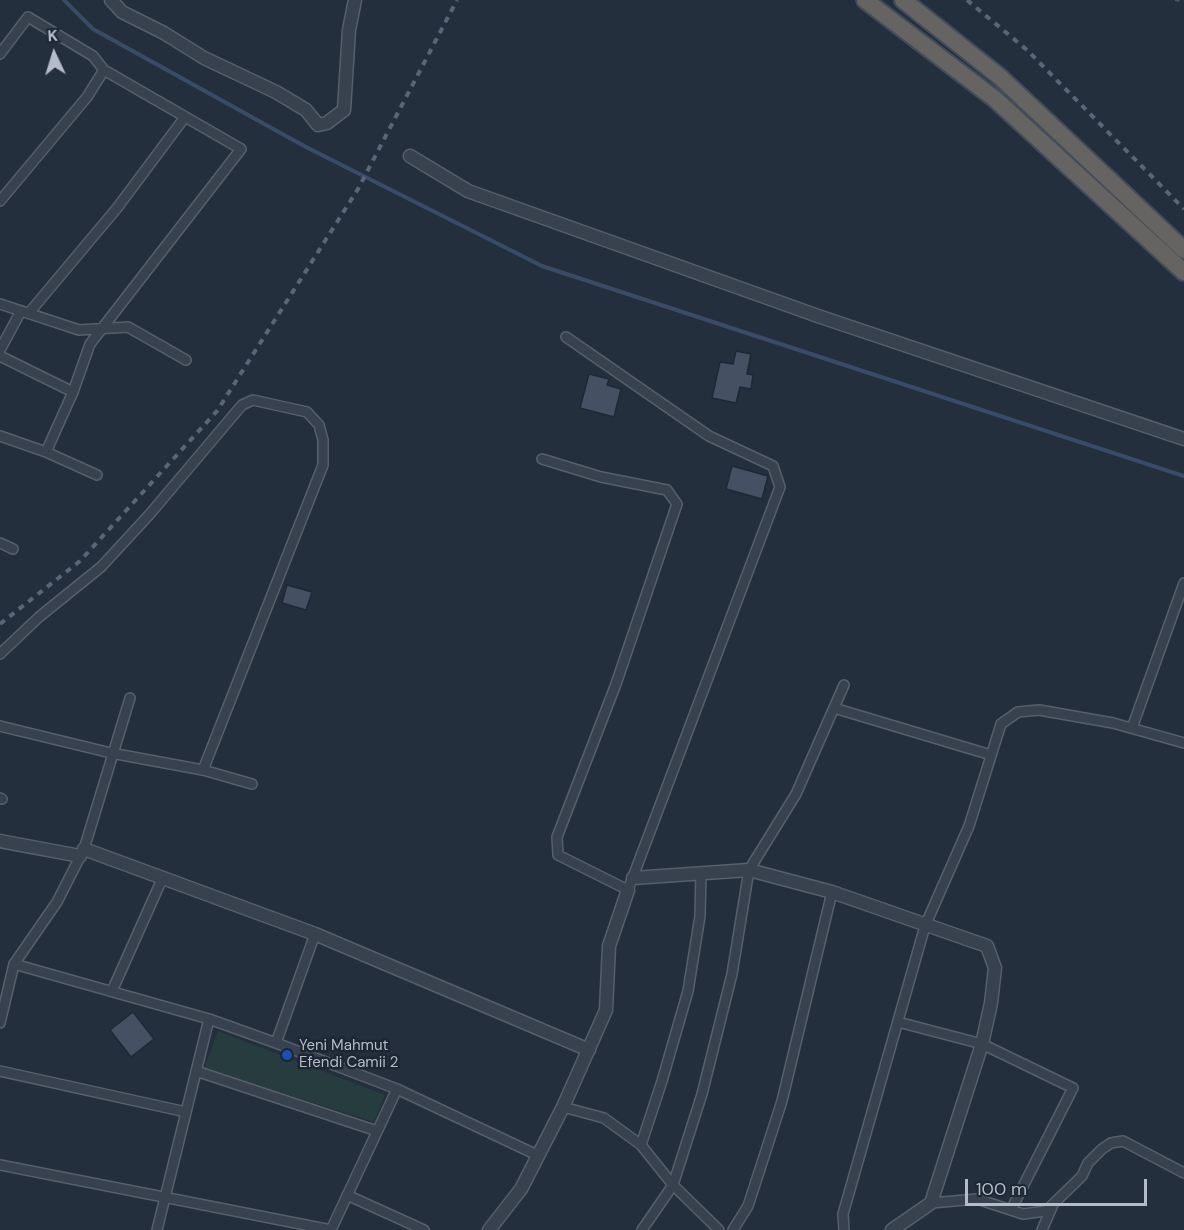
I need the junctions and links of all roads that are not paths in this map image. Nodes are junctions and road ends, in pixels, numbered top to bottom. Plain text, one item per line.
1 (111, 0) edge
2 (356, 0) edge
3 (865, 0) edge
4 (903, 0) edge
5 (0, 54) edge
6 (104, 70) junction
7 (185, 117) junction
8 (410, 156) dead end
9 (0, 201) edge
10 (1184, 250) edge
11 (1184, 272) edge
12 (0, 304) edge
13 (25, 312) junction
14 (104, 328) junction
15 (566, 337) dead end
16 (0, 350) edge
17 (0, 356) edge
18 (186, 360) dead end
19 (73, 392) junction
20 (0, 436) edge
21 (1184, 439) edge
22 (46, 452) junction
23 (542, 459) dead end
24 (97, 475) dead end
25 (0, 543) edge
26 (13, 549) dead end
27 (1184, 583) edge
28 (0, 654) edge
29 (844, 685) dead end
30 (130, 698) dead end
31 (834, 708) junction
32 (0, 726) edge
33 (1132, 728) junction
34 (1184, 744) edge
35 (111, 753) junction
36 (991, 755) junction
37 (203, 770) junction
38 (252, 784) dead end
39 (0, 841) edge
40 (82, 853) junction
41 (749, 870) junction
42 (701, 873) junction
43 (163, 877) junction
44 (631, 884) junction
45 (832, 892) junction
46 (924, 926) junction
47 (315, 934) junction
48 (15, 964) junction
49 (112, 991) junction
50 (2, 997) edge
51 (209, 1019) junction
52 (898, 1022) junction
53 (0, 1023) edge
54 (276, 1043) junction
55 (982, 1044) junction
56 (589, 1050) junction
57 (0, 1071) edge
58 (196, 1071) junction
59 (397, 1089) junction
60 (563, 1107) junction
61 (186, 1112) junction
62 (376, 1131) junction
63 (641, 1145) junction
64 (537, 1155) junction
65 (0, 1165) edge
66 (1184, 1173) edge
67 (673, 1185) junction
68 (348, 1195) junction
69 (164, 1199) junction
70 (931, 1203) junction
71 (1053, 1204) junction
72 (1011, 1210) junction
73 (156, 1230) edge
74 (331, 1230) edge
75 (424, 1230) edge
76 (489, 1230) edge
77 (642, 1230) edge
78 (719, 1230) edge
79 (733, 1230) edge
80 (844, 1230) edge
81 (892, 1230) edge
82 (1042, 1230) edge

1 - 2 street
3 - 11 highway
4 - 10 highway
5 - 6 street
6 - 7 street
6 - 9 street
7 - 13 street
7 - 14 street
8 - 21 street
12 - 13 street
13 - 14 street
13 - 16 street
14 - 18 street
14 - 19 street
15 - 44 street
17 - 19 street
19 - 22 street
20 - 22 street
22 - 24 street
23 - 44 street
25 - 26 street
27 - 33 street
28 - 37 street
29 - 31 street
30 - 35 street
31 - 36 street
31 - 41 street
32 - 35 street
33 - 34 street
33 - 36 street
35 - 37 street
35 - 40 street
36 - 46 street
37 - 38 street
39 - 40 street
40 - 43 street
40 - 48 street
41 - 42 street
41 - 45 street
41 - 67 street
42 - 44 street
42 - 63 street
43 - 47 street
43 - 49 street
44 - 56 street
45 - 46 street
45 - 79 street
46 - 52 street
46 - 55 street
47 - 54 street
47 - 56 street
48 - 49 street
48 - 50 street
49 - 51 street
50 - 53 street
51 - 54 street
51 - 58 street
52 - 55 street
52 - 80 street
54 - 59 street
55 - 70 street
55 - 72 street
56 - 60 street
57 - 61 street
58 - 61 street
58 - 62 street
59 - 62 street
59 - 64 street
60 - 63 street
60 - 64 street
61 - 69 street
62 - 68 street
63 - 67 street
64 - 76 street
65 - 69 street
66 - 71 street
67 - 77 street
67 - 78 street
68 - 74 street
68 - 75 street
69 - 73 street
69 - 74 street
70 - 72 street
70 - 81 street
71 - 72 street
71 - 82 street

